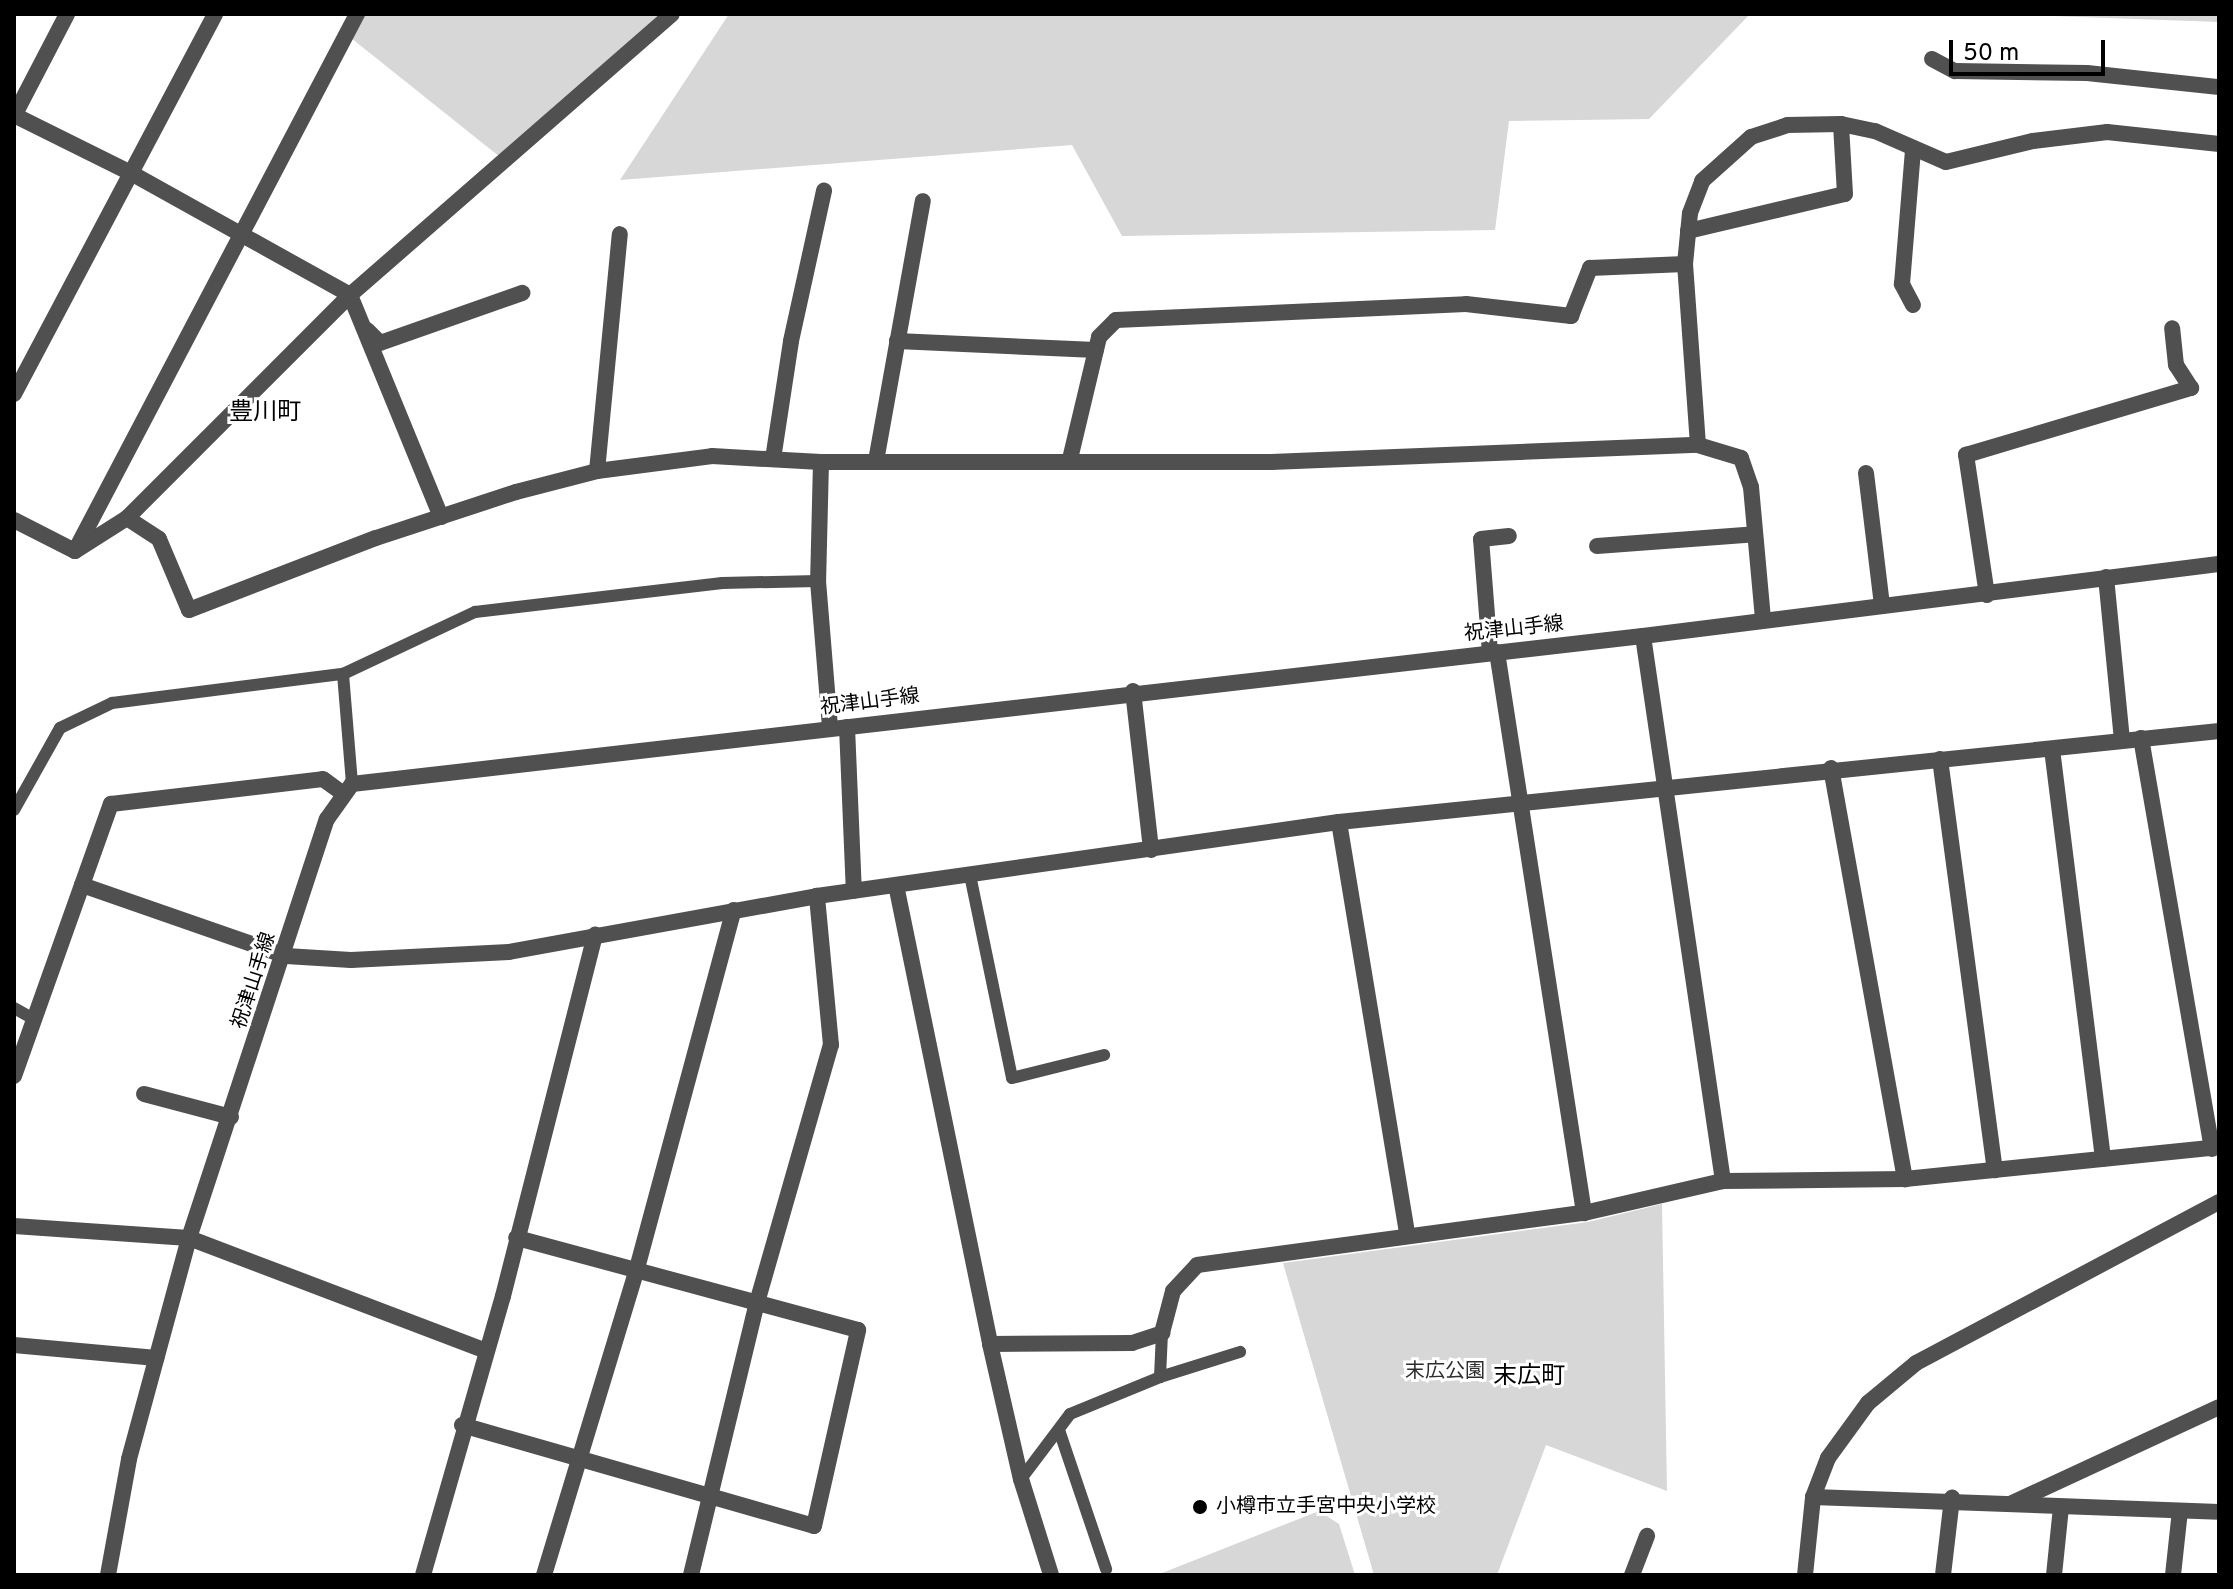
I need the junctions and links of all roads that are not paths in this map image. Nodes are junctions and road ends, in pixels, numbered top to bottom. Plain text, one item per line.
1 (67, 14) edge
2 (215, 14) edge
3 (357, 14) edge
4 (672, 14) edge
5 (1932, 59) dead end
6 (2219, 87) edge
7 (14, 115) edge
8 (1841, 124) junction
9 (2219, 144) edge
10 (1913, 149) junction
11 (131, 173) junction
12 (824, 191) dead end
13 (923, 201) dead end
14 (1688, 231) junction
15 (620, 234) dead end
16 (242, 236) junction
17 (1685, 264) junction
18 (522, 293) dead end
19 (350, 295) junction
20 (1913, 305) dead end
21 (361, 323) junction
22 (2172, 328) dead end
23 (897, 341) junction
24 (1096, 350) junction
25 (14, 394) edge
26 (1698, 445) junction
27 (773, 459) junction
28 (1070, 459) junction
29 (876, 461) junction
30 (821, 462) junction
31 (597, 471) junction
32 (1866, 473) dead end
33 (441, 517) junction
34 (127, 518) junction
35 (14, 520) edge
36 (1755, 534) junction
37 (1509, 536) dead end
38 (1597, 546) dead end
39 (75, 551) junction
40 (2219, 564) edge
41 (2106, 577) junction
42 (818, 581) junction
43 (1987, 595) junction
44 (1882, 606) junction
45 (1763, 619) junction
46 (1643, 636) junction
47 (1494, 652) junction
48 (343, 674) junction
49 (1133, 691) junction
50 (838, 728) junction
51 (2219, 731) edge
52 (2141, 738) junction
53 (2122, 740) junction
54 (2052, 749) junction
55 (1940, 759) junction
56 (1831, 768) junction
57 (347, 788) junction
58 (1662, 788) junction
59 (1518, 801) junction
60 (14, 810) edge
61 (1339, 822) junction
62 (1151, 850) junction
63 (970, 875) junction
64 (82, 885) junction
65 (896, 885) junction
66 (854, 891) junction
67 (817, 896) junction
68 (734, 910) junction
69 (595, 935) junction
70 (286, 956) junction
71 (14, 1008) edge
72 (26, 1029) edge
73 (1104, 1055) dead end
74 (14, 1076) edge
75 (144, 1094) dead end
76 (231, 1117) junction
77 (2215, 1148) edge
78 (2103, 1159) junction
79 (1995, 1170) junction
80 (1905, 1179) junction
81 (1723, 1181) junction
82 (2218, 1204) edge
83 (1584, 1213) junction
84 (14, 1226) edge
85 (1407, 1234) junction
86 (189, 1238) junction
87 (516, 1238) junction
88 (636, 1272) junction
89 (756, 1306) junction
90 (1162, 1333) junction
91 (990, 1344) junction
92 (14, 1345) edge
93 (486, 1351) junction
94 (1240, 1352) dead end
95 (156, 1358) junction
96 (1160, 1377) junction
97 (2219, 1407) edge
98 (462, 1425) junction
99 (1059, 1430) junction
100 (581, 1456) junction
101 (1021, 1479) junction
102 (1813, 1497) junction
103 (707, 1498) junction
104 (1952, 1498) junction
105 (2007, 1505) junction
106 (2061, 1507) junction
107 (2180, 1511) junction
108 (2219, 1512) edge
109 (1647, 1536) dead end
110 (1106, 1569) dead end
111 (108, 1575) edge
112 (423, 1575) edge
113 (544, 1575) edge
114 (691, 1575) edge
115 (1051, 1575) edge
116 (1632, 1575) edge
117 (1805, 1575) edge
118 (1943, 1575) edge
119 (2054, 1575) edge
120 (2173, 1575) edge

1 - 7 street
2 - 11 street
3 - 16 street
4 - 19 street
5 - 6 street
7 - 11 street
8 - 10 street
8 - 14 street
8 - 14 street
9 - 10 street
10 - 20 street
11 - 16 street
11 - 25 street
12 - 27 street
13 - 23 street
14 - 17 street
15 - 31 street
16 - 19 street
16 - 39 street
17 - 24 street
17 - 26 street
18 - 21 street
19 - 21 street
19 - 34 street
21 - 33 street
22 - 43 street
23 - 24 street
23 - 29 street
24 - 28 street
26 - 28 street
26 - 36 street
27 - 30 street
27 - 31 street
28 - 29 street
29 - 30 street
30 - 42 street
31 - 33 street
32 - 44 street
33 - 34 street
34 - 39 street
35 - 39 street
36 - 38 street
36 - 45 street
37 - 47 street
40 - 41 street, 祝津山手線
41 - 43 street, 祝津山手線
41 - 53 street
42 - 48 lane
42 - 50 street
43 - 44 street, 祝津山手線
44 - 45 street, 祝津山手線
45 - 46 street, 祝津山手線
46 - 47 street, 祝津山手線
46 - 58 street
47 - 49 street, 祝津山手線
47 - 59 street
48 - 57 lane
48 - 60 lane
49 - 50 street, 祝津山手線
49 - 62 street
50 - 57 street, 祝津山手線
50 - 66 street
51 - 52 street
52 - 53 street
52 - 77 street
53 - 54 street
54 - 55 street
54 - 78 street
55 - 56 street
55 - 79 street
56 - 58 street
56 - 80 street
57 - 64 street
57 - 70 street, 祝津山手線
58 - 59 street
58 - 81 street
59 - 61 street
59 - 83 street
61 - 62 street
61 - 85 street
62 - 63 street
63 - 65 street
63 - 73 lane
64 - 70 street
64 - 72 street
65 - 66 street
65 - 91 street
66 - 67 street
67 - 68 street
67 - 89 street
68 - 69 street
68 - 88 street
69 - 70 street
69 - 87 street
70 - 76 street, 祝津山手線
71 - 72 lane
72 - 74 street
75 - 76 street
76 - 86 street, 祝津山手線
77 - 78 street
78 - 79 street
79 - 80 street
80 - 81 street
81 - 83 street
82 - 102 street
83 - 85 street
84 - 86 street
85 - 90 street
86 - 93 street
86 - 95 street, 祝津山手線
87 - 88 street
87 - 93 street
88 - 89 street
88 - 100 street
89 - 103 street
89 - 103 street
90 - 91 street
90 - 96 lane
91 - 101 street
92 - 95 street
93 - 98 street
94 - 96 lane
95 - 111 street, 祝津山手線
96 - 99 lane
97 - 105 street
98 - 100 street
98 - 112 street
99 - 101 lane
99 - 110 lane
100 - 103 street
100 - 113 street
101 - 115 street
102 - 104 street
102 - 117 street
103 - 114 street
104 - 105 street
104 - 118 street
105 - 106 street
106 - 107 street
106 - 119 street
107 - 108 street
107 - 120 street
109 - 116 street

